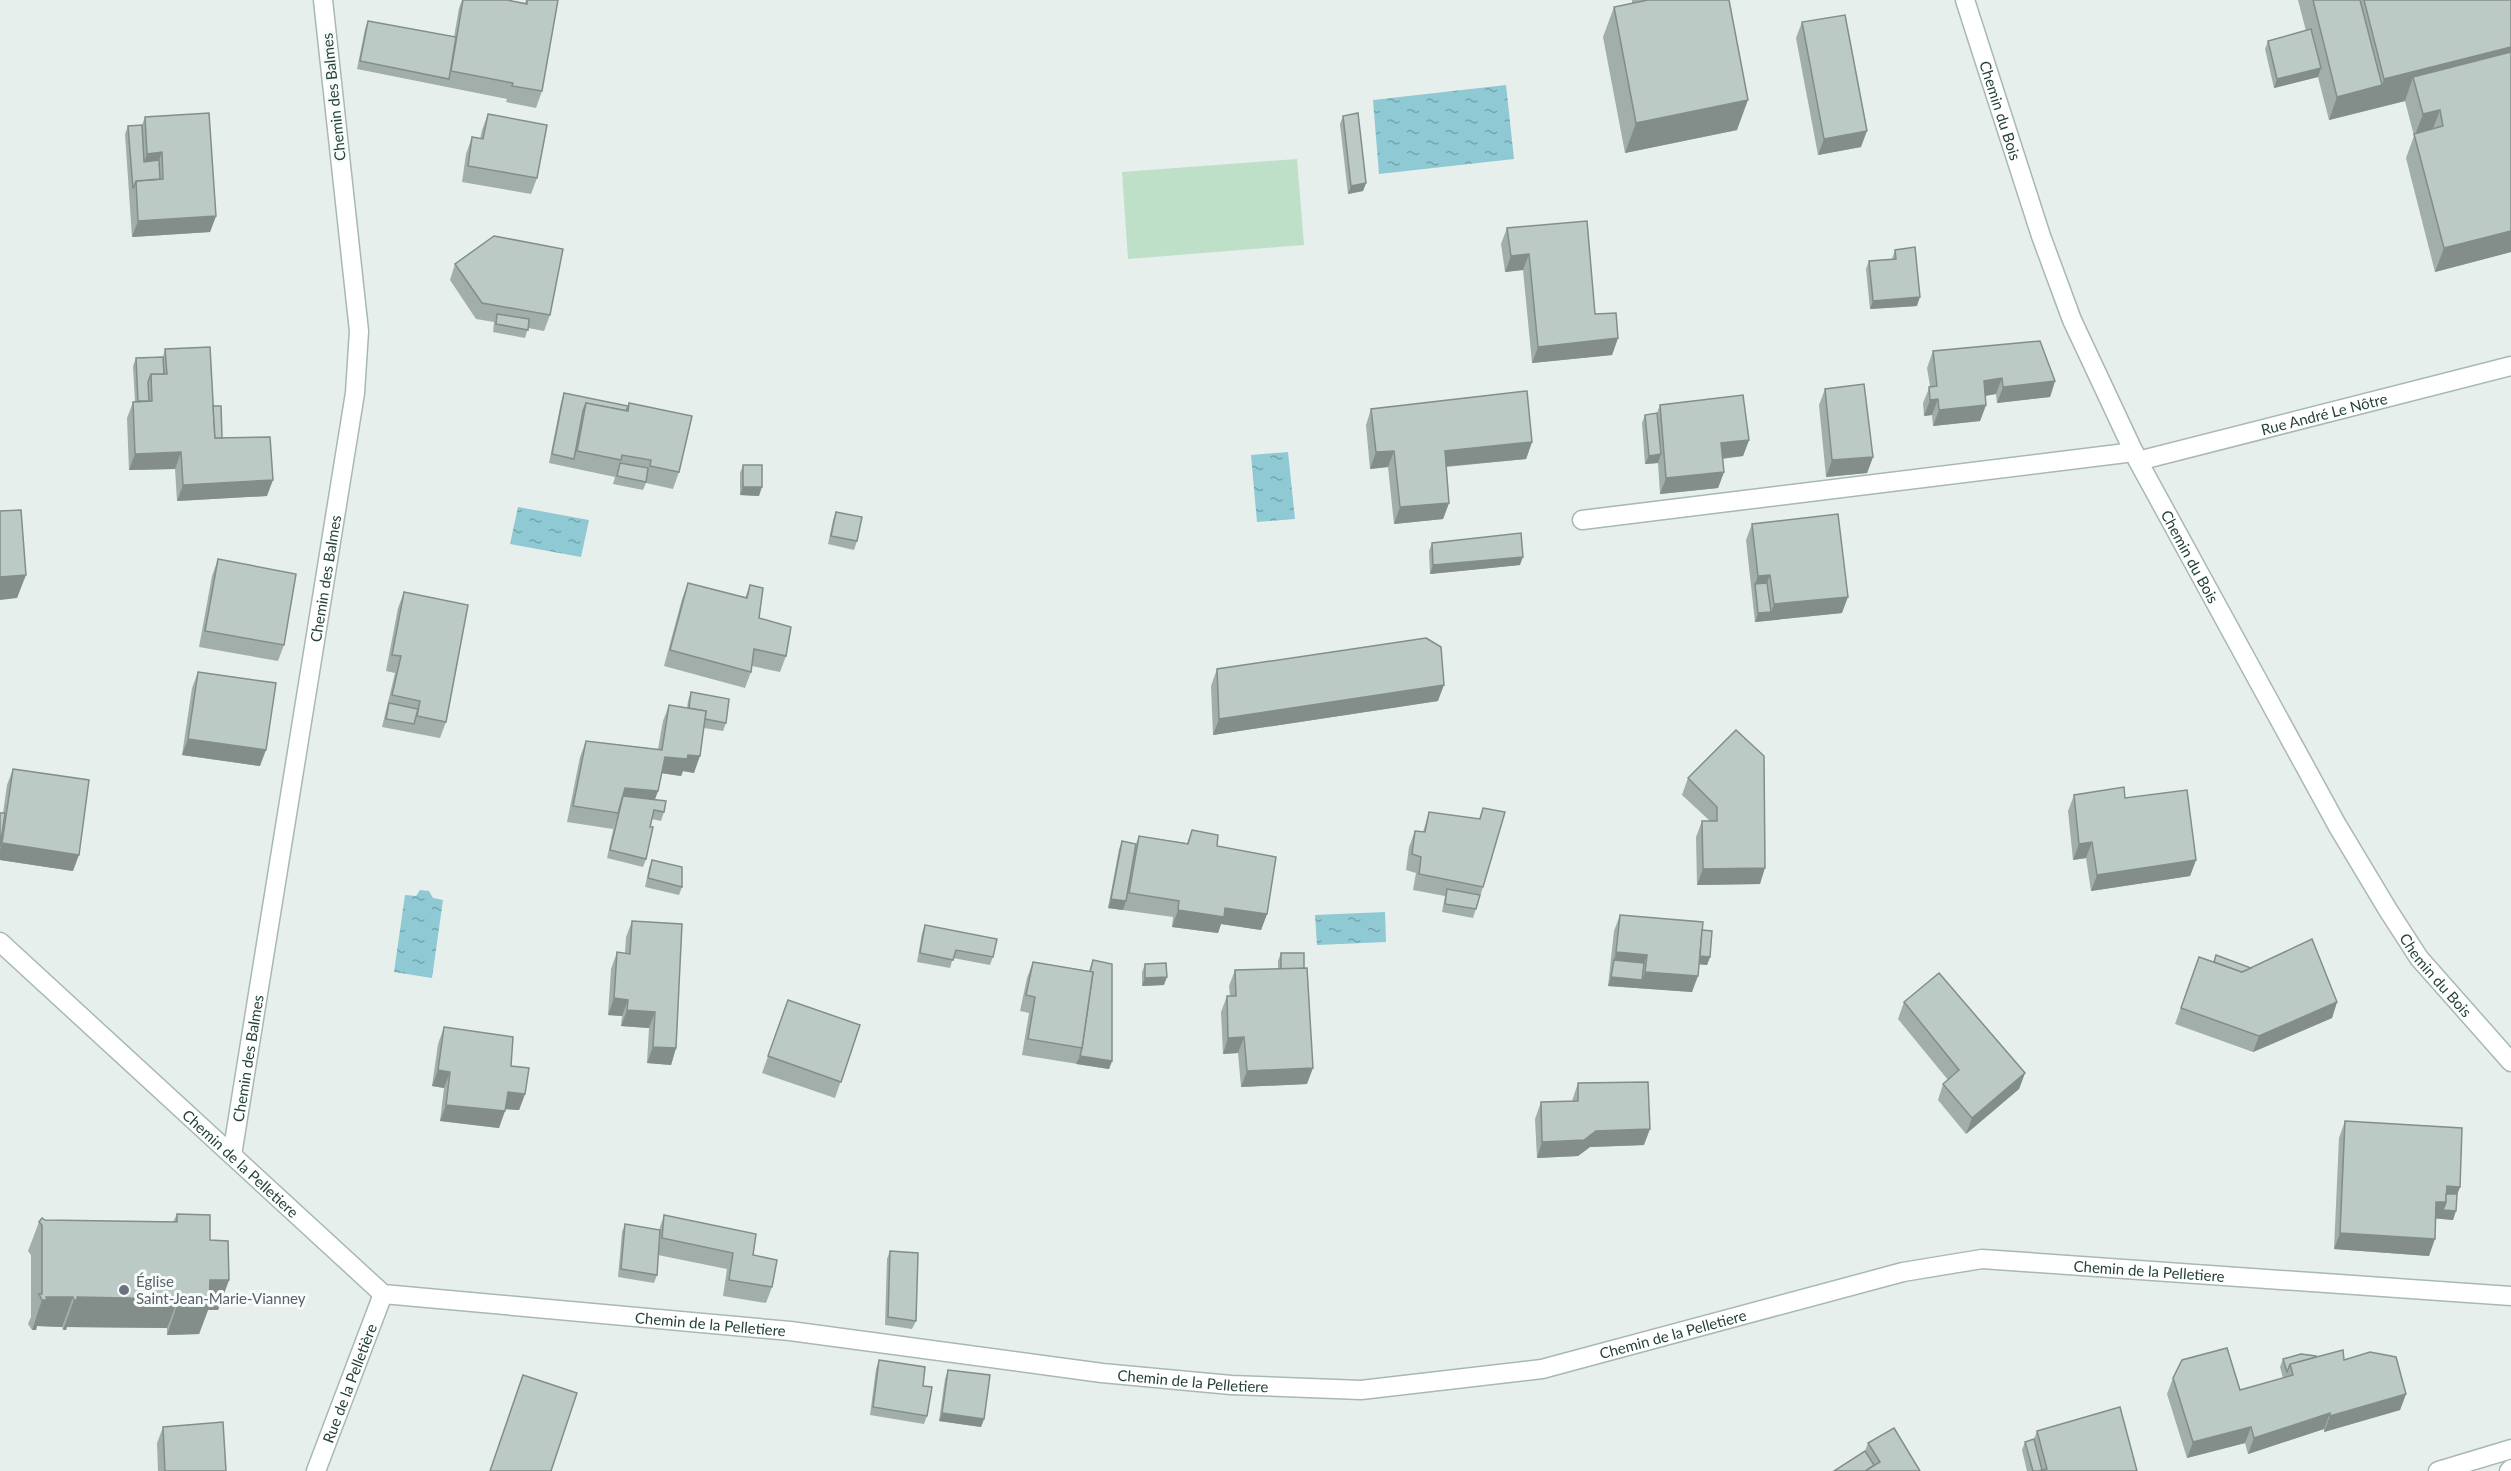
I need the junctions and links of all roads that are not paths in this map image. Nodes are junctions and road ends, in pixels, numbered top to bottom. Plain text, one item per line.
1 (324, 0) edge
2 (1965, 0) edge
3 (2511, 366) edge
4 (2136, 457) junction
5 (1582, 520) dead end
6 (0, 942) edge
7 (2511, 1062) edge
8 (232, 1155) junction
9 (383, 1294) junction
10 (2511, 1296) edge
11 (2511, 1449) edge
12 (316, 1471) edge
13 (2438, 1471) edge

1 - 8 street, Chemin des Balmes
2 - 4 street, Chemin du Bois
3 - 4 street, Rue André Le Nôtre
4 - 5 street, Rue André Le Nôtre
4 - 7 street, Chemin du Bois
6 - 8 street, Chemin de la Pelletiere
8 - 9 street, Chemin de la Pelletiere
9 - 10 street, Chemin de la Pelletiere
9 - 12 street, Rue de la Pelletière
11 - 13 street

